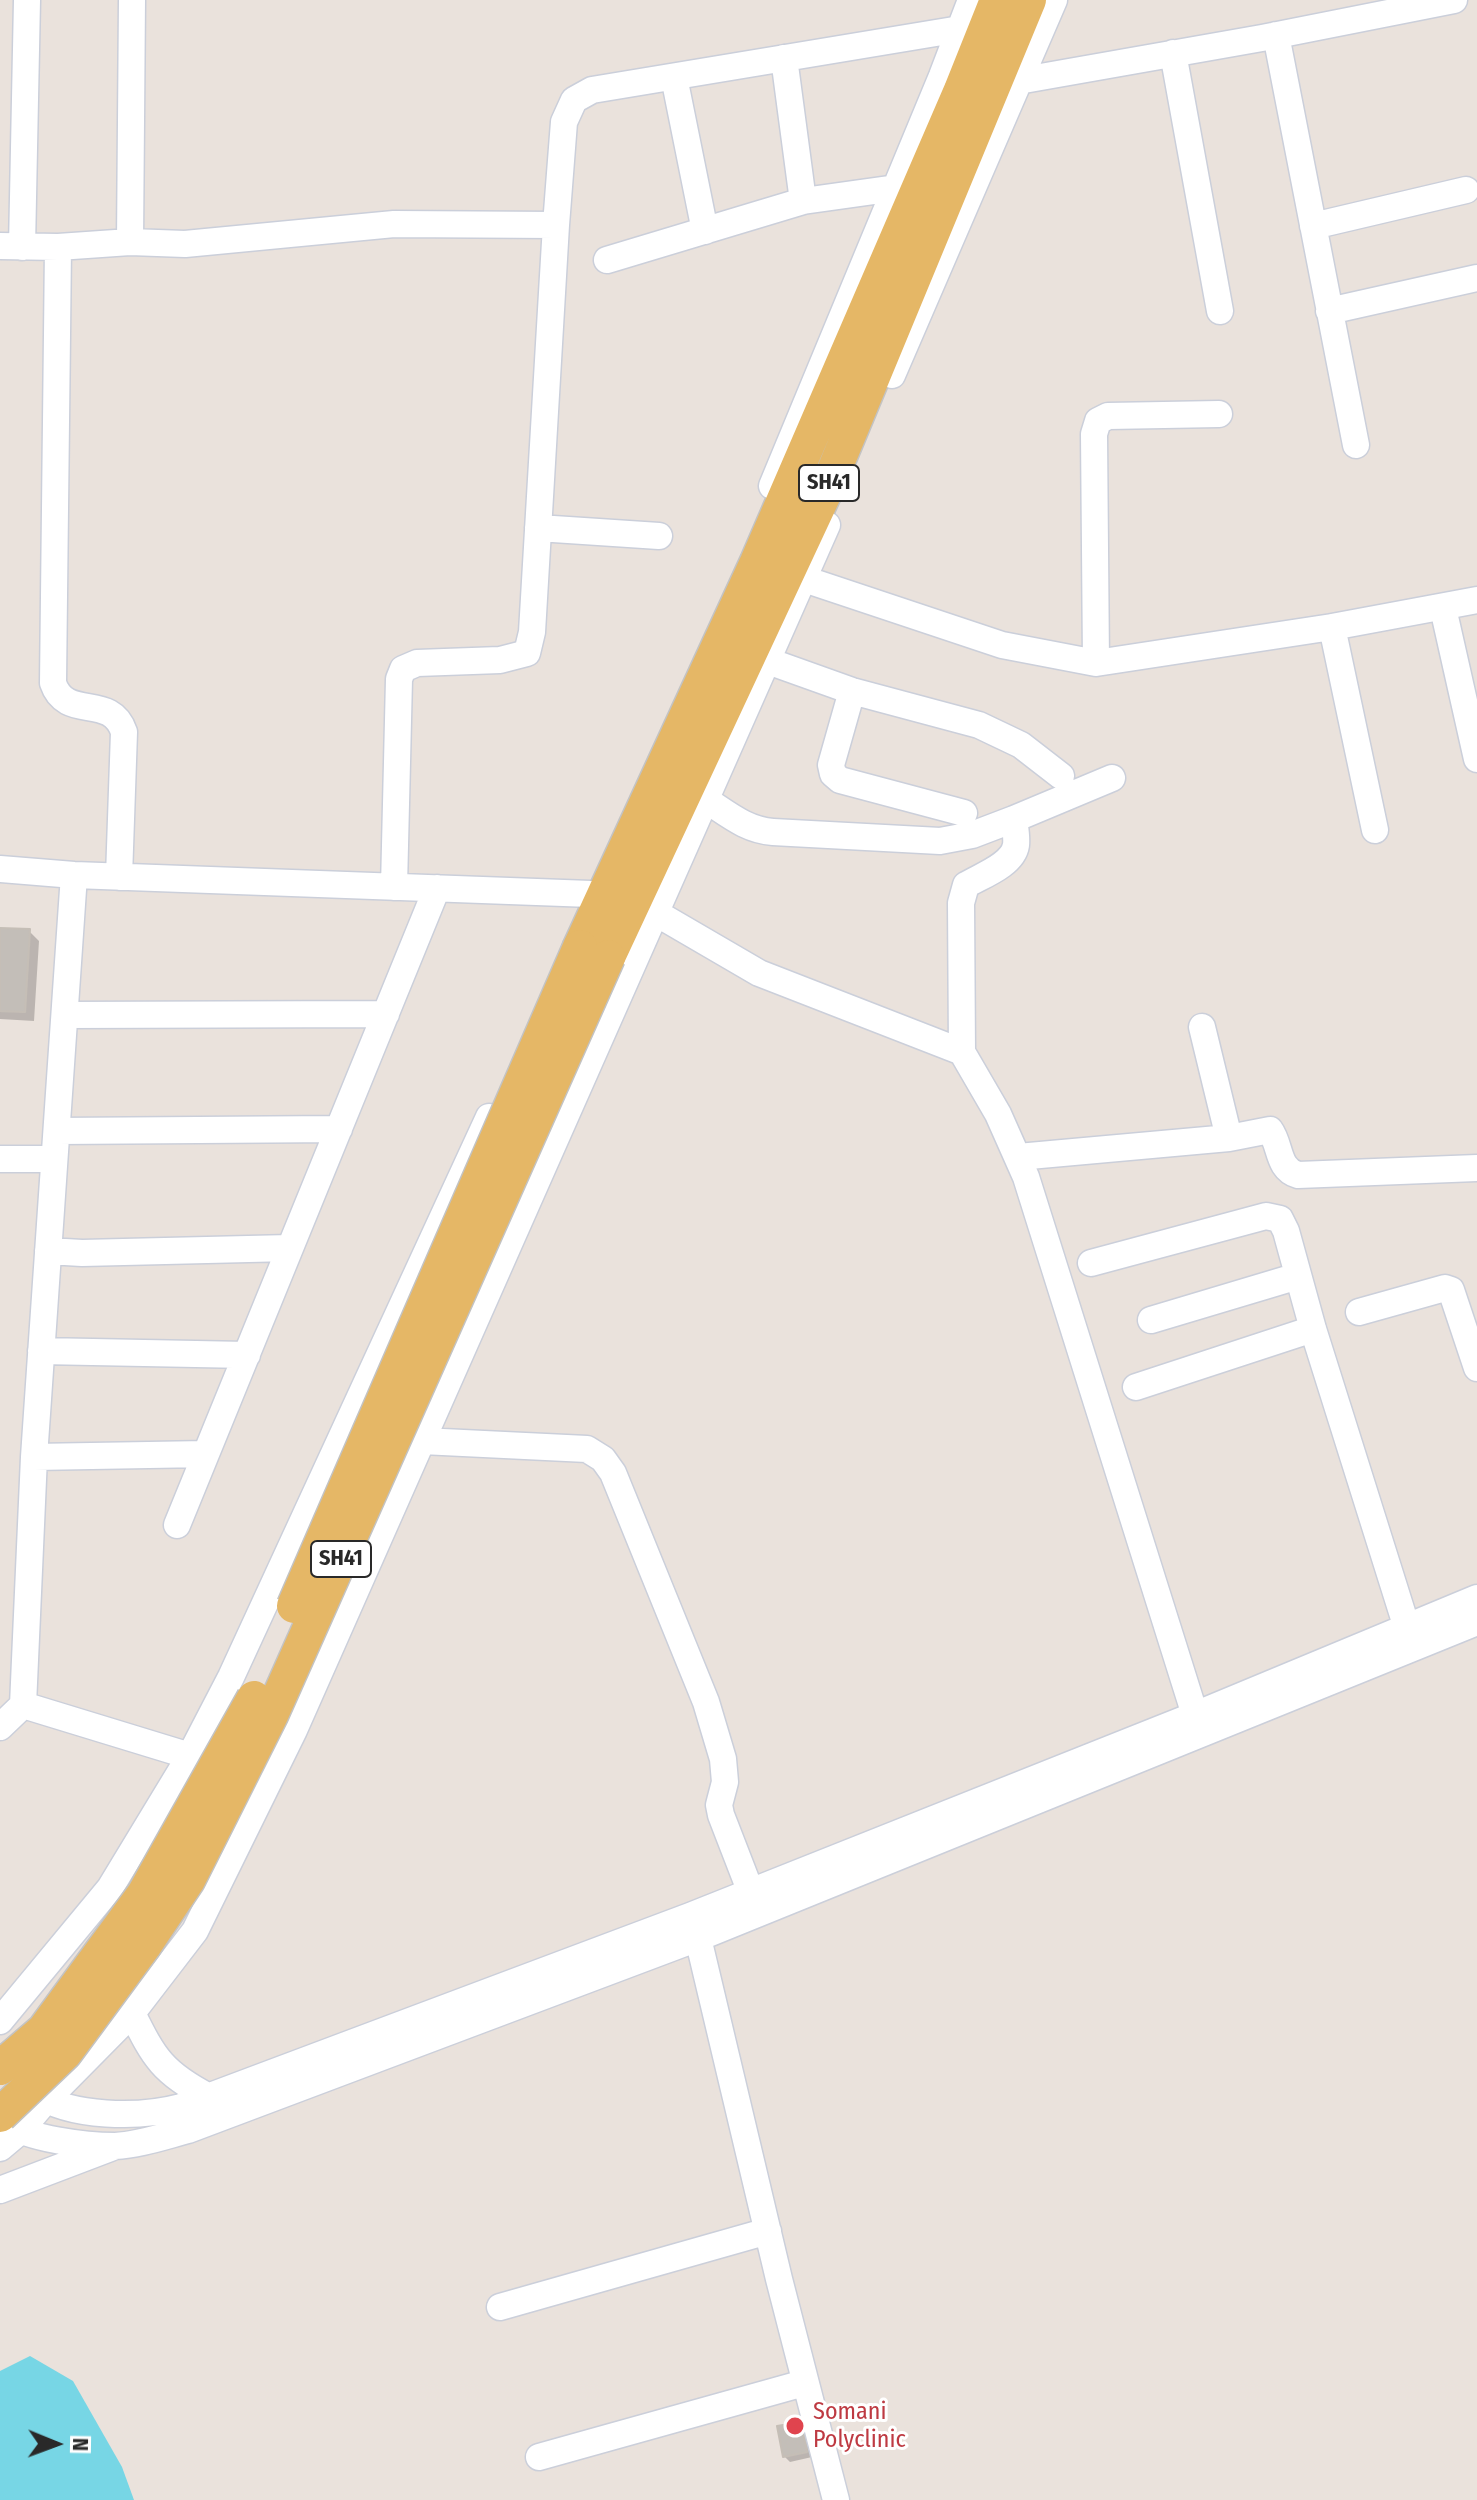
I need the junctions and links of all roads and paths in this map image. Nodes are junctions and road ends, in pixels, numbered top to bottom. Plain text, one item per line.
1 (27, 0) edge
2 (132, 0) edge
3 (971, 0) edge
4 (997, 0) edge
5 (1029, 0) edge
6 (1054, 0) edge
7 (1454, 0) edge
8 (960, 29) junction
9 (1276, 35) junction
10 (1173, 53) junction
11 (784, 58) junction
12 (674, 77) junction
13 (1018, 81) junction
14 (896, 188) junction
15 (1466, 190) dead end
16 (803, 201) junction
17 (556, 225) junction
18 (1313, 226) junction
19 (705, 231) junction
20 (130, 242) junction
21 (11, 247) edge
22 (58, 247) junction
23 (607, 260) dead end
24 (1477, 278) edge
25 (1220, 311) dead end
26 (1329, 311) junction
27 (1219, 414) dead end
28 (1356, 445) dead end
29 (538, 528) junction
30 (659, 536) dead end
31 (804, 579) junction
32 (1477, 600) edge
33 (1443, 608) junction
34 (1332, 627) junction
35 (768, 661) junction
36 (1096, 663) junction
37 (852, 691) junction
38 (1477, 759) edge
39 (1061, 776) dead end
40 (1112, 778) dead end
41 (706, 800) junction
42 (964, 813) dead end
43 (1014, 819) junction
44 (1375, 830) dead end
45 (0, 869) edge
46 (74, 875) junction
47 (119, 877) junction
48 (394, 887) junction
49 (437, 888) junction
50 (591, 894) junction
51 (656, 913) junction
52 (594, 952) junction
53 (386, 1014) junction
54 (65, 1015) junction
55 (1202, 1027) dead end
56 (962, 1052) junction
57 (339, 1129) junction
58 (57, 1131) junction
59 (1229, 1138) junction
60 (1018, 1157) junction
61 (0, 1159) edge
62 (54, 1159) junction
63 (1477, 1168) edge
64 (290, 1248) junction
65 (48, 1251) junction
66 (1091, 1263) dead end
67 (1298, 1276) junction
68 (1359, 1312) dead end
69 (1151, 1320) dead end
70 (1313, 1329) junction
71 (41, 1351) junction
72 (247, 1355) junction
73 (1477, 1368) edge
74 (1136, 1387) dead end
75 (422, 1441) junction
76 (206, 1454) junction
77 (34, 1457) junction
78 (177, 1525) dead end
79 (1477, 1598) edge
80 (1477, 1622) edge
81 (1407, 1628) junction
82 (23, 1705) junction
83 (1195, 1715) junction
84 (0, 1727) edge
85 (190, 1756) junction
86 (755, 1903) junction
87 (698, 1938) junction
88 (132, 2013) junction
89 (0, 2021) edge
90 (0, 2068) edge
91 (209, 2097) junction
92 (46, 2100) junction
93 (5, 2128) edge
94 (116, 2146) junction
95 (0, 2190) edge
96 (768, 2231) junction
97 (500, 2307) dead end
98 (804, 2383) junction
99 (539, 2457) dead end
100 (836, 2500) edge

1 - 21 street
2 - 20 street
3 - 8 street
4 - 52 main road, SH41
5 - 52 main road, SH41
6 - 13 street
7 - 9 street
8 - 11 street
8 - 14 street
9 - 10 street
9 - 18 street
10 - 13 street
10 - 25 street
11 - 12 street
11 - 16 street
12 - 17 street
12 - 19 street
13 - 31 street
14 - 16 street
14 - 50 street
15 - 18 street
16 - 19 street
17 - 20 street
17 - 29 street
18 - 26 street
19 - 23 street
20 - 22 street
21 - 22 street
22 - 47 street
24 - 26 street
26 - 28 street
27 - 36 street
29 - 30 street
29 - 48 street
31 - 35 street
31 - 36 street
32 - 33 street
33 - 34 street
33 - 38 street
34 - 36 street
34 - 44 street
35 - 37 street
35 - 41 street
37 - 39 street
37 - 42 street
40 - 43 street
41 - 43 street
41 - 51 street
43 - 56 street
45 - 46 street
46 - 47 street
46 - 54 street
47 - 48 street
48 - 49 street
49 - 50 street
49 - 53 street
50 - 85 street
51 - 56 street
51 - 75 street
52 - 90 main road, SH41, bridge
52 - 93 main road, SH41, bridge
53 - 54 street
53 - 57 street
54 - 58 street
55 - 59 street
56 - 60 street
57 - 58 street
57 - 64 street
58 - 62 street
59 - 60 street
59 - 63 street
60 - 83 street
61 - 62 street
62 - 65 street
64 - 65 street
64 - 72 street
65 - 71 street
66 - 67 street
67 - 69 street
67 - 70 street
68 - 73 street
70 - 74 street
70 - 81 street
71 - 72 street
71 - 77 street
72 - 76 street
75 - 86 street
75 - 88 street
76 - 77 street
76 - 78 street
77 - 82 street
79 - 81 street
80 - 86 street
81 - 83 street
82 - 84 street
82 - 85 street
83 - 86 street
85 - 89 street
86 - 87 street
86 - 91 street
87 - 94 street
87 - 96 street
88 - 91 street
88 - 92 street
90 - 92 street
91 - 92 street
92 - 93 street
93 - 94 street
94 - 95 street
96 - 97 street
96 - 98 street
98 - 99 street
98 - 100 street

